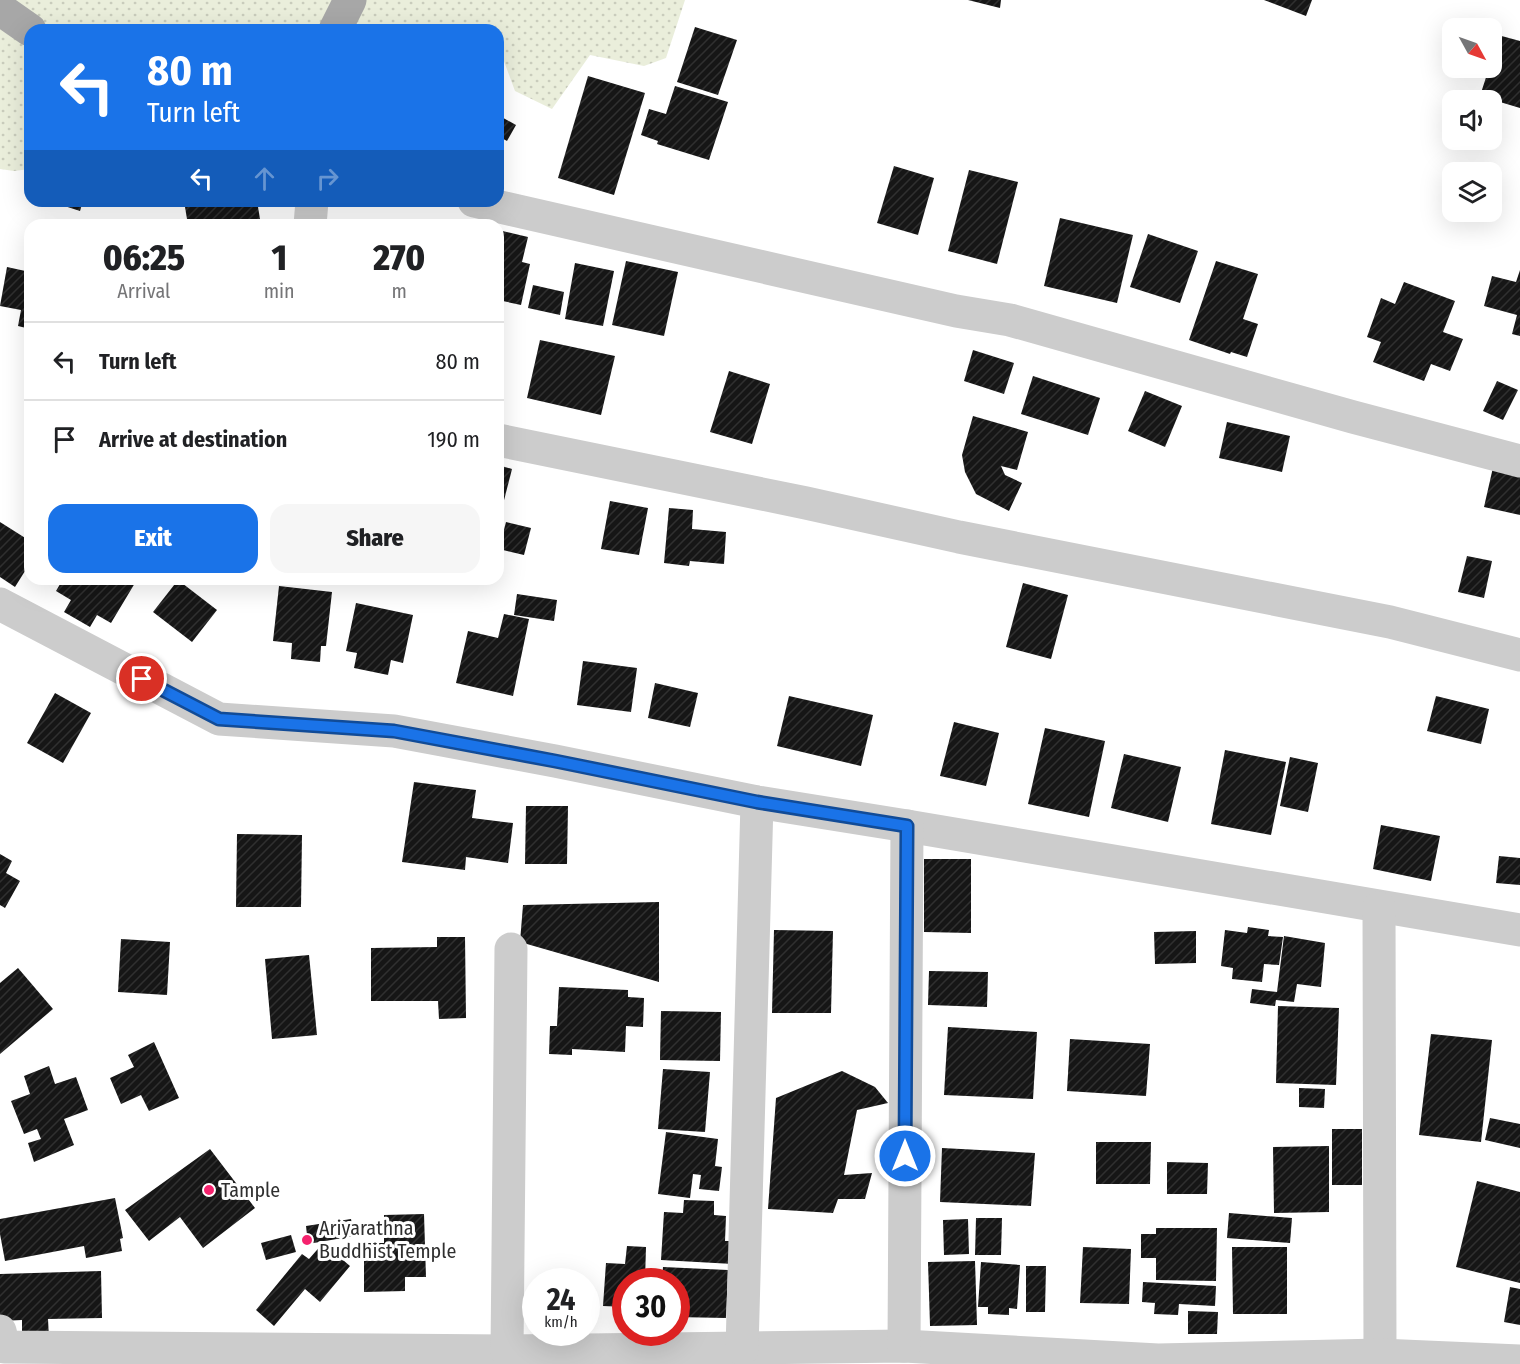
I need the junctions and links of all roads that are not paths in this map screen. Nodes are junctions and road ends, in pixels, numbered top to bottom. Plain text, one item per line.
1 (350, 0) edge
2 (0, 9) edge
3 (338, 24) edge
4 (24, 26) edge
5 (500, 207) edge
6 (504, 441) edge
7 (1520, 460) edge
8 (0, 604) edge
9 (1520, 655) edge
10 (757, 802) junction
11 (907, 826) junction
12 (1379, 908) junction
13 (1520, 930) edge
14 (511, 949) dead end
15 (904, 1346) junction
16 (2, 1347) edge
17 (742, 1349) junction
18 (507, 1352) junction
19 (1380, 1355) junction
20 (1520, 1361) edge
21 (1158, 1362) edge

1 - 3 main road
2 - 4 main road
5 - 7 street
6 - 9 street
8 - 10 street
10 - 11 street
10 - 17 street
11 - 12 street
11 - 15 street
12 - 13 street
12 - 19 street
14 - 18 street
15 - 17 street
15 - 21 street
16 - 18 street
17 - 18 street
19 - 20 street
19 - 21 street

